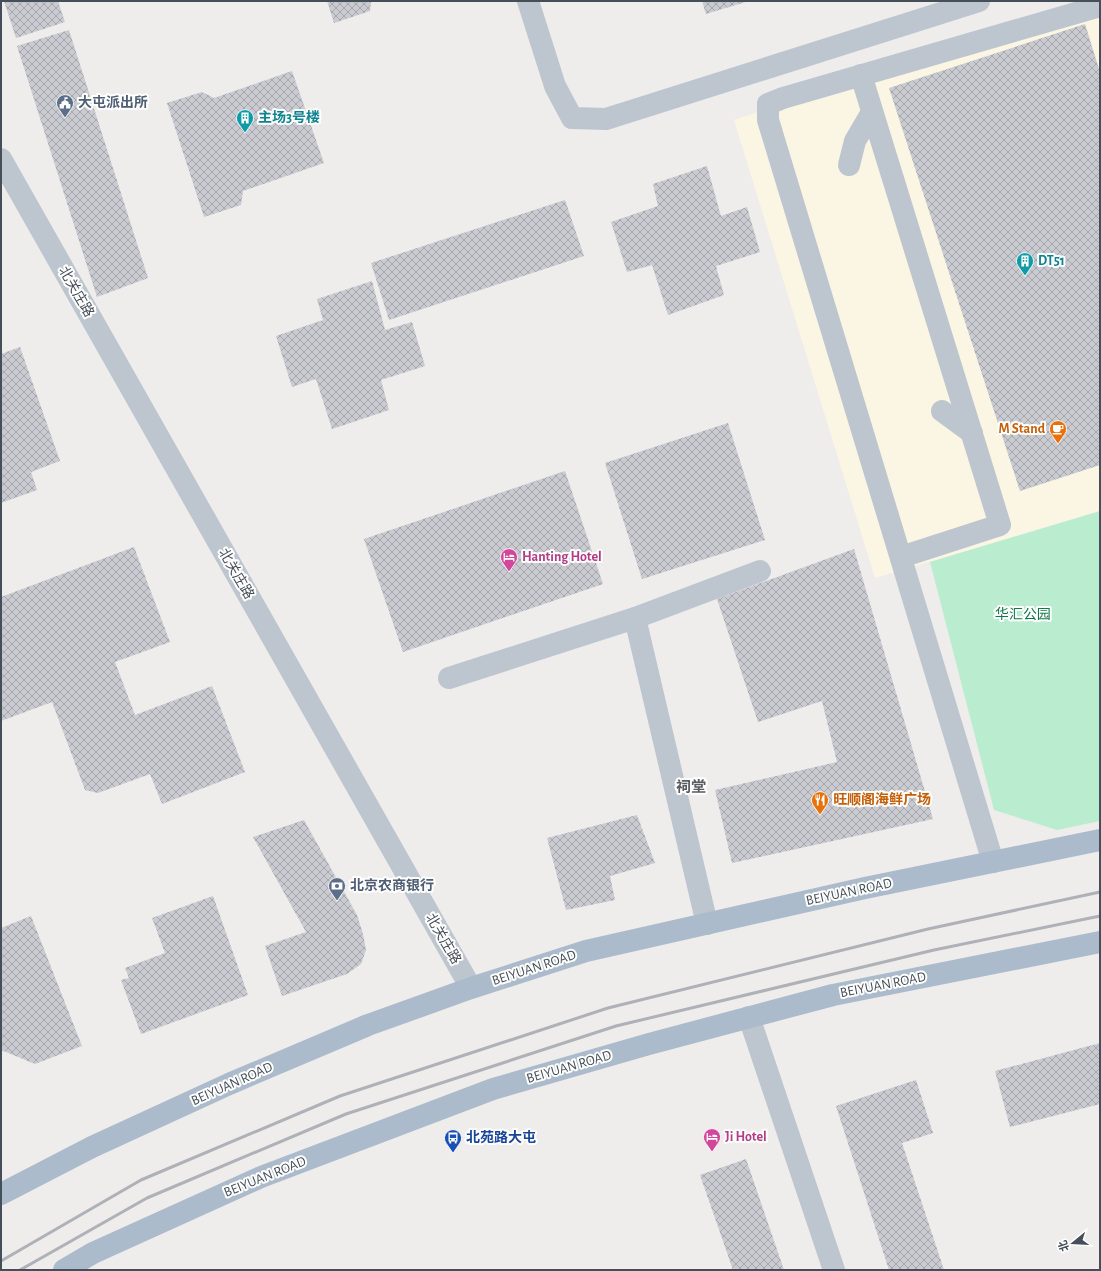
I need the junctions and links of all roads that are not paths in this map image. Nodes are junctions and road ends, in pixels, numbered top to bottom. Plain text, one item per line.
1 (528, 1) edge
2 (979, 1) edge
3 (1100, 6) edge
4 (861, 75) junction
5 (872, 112) junction
6 (1, 159) edge
7 (849, 165) dead end
8 (942, 411) dead end
9 (972, 433) junction
10 (901, 557) junction
11 (760, 571) dead end
12 (635, 618) junction
13 (449, 678) dead end
14 (1100, 840) edge
15 (993, 862) junction
16 (707, 924) junction
17 (1100, 942) edge
18 (471, 988) junction
19 (749, 1017) junction
20 (1, 1194) edge
21 (64, 1270) edge
22 (834, 1270) edge

1 - 2 street
3 - 4 street
4 - 5 street
4 - 10 street
5 - 7 street
5 - 9 street
6 - 18 street, 北关庄路
8 - 9 street
9 - 10 street
10 - 15 street
11 - 12 street
12 - 13 street
12 - 16 street
14 - 15 main road, BEIYUAN ROAD
15 - 16 main road, BEIYUAN ROAD
16 - 18 main road, BEIYUAN ROAD
17 - 19 main road, BEIYUAN ROAD
18 - 20 main road, BEIYUAN ROAD
19 - 21 main road, BEIYUAN ROAD
19 - 22 street

